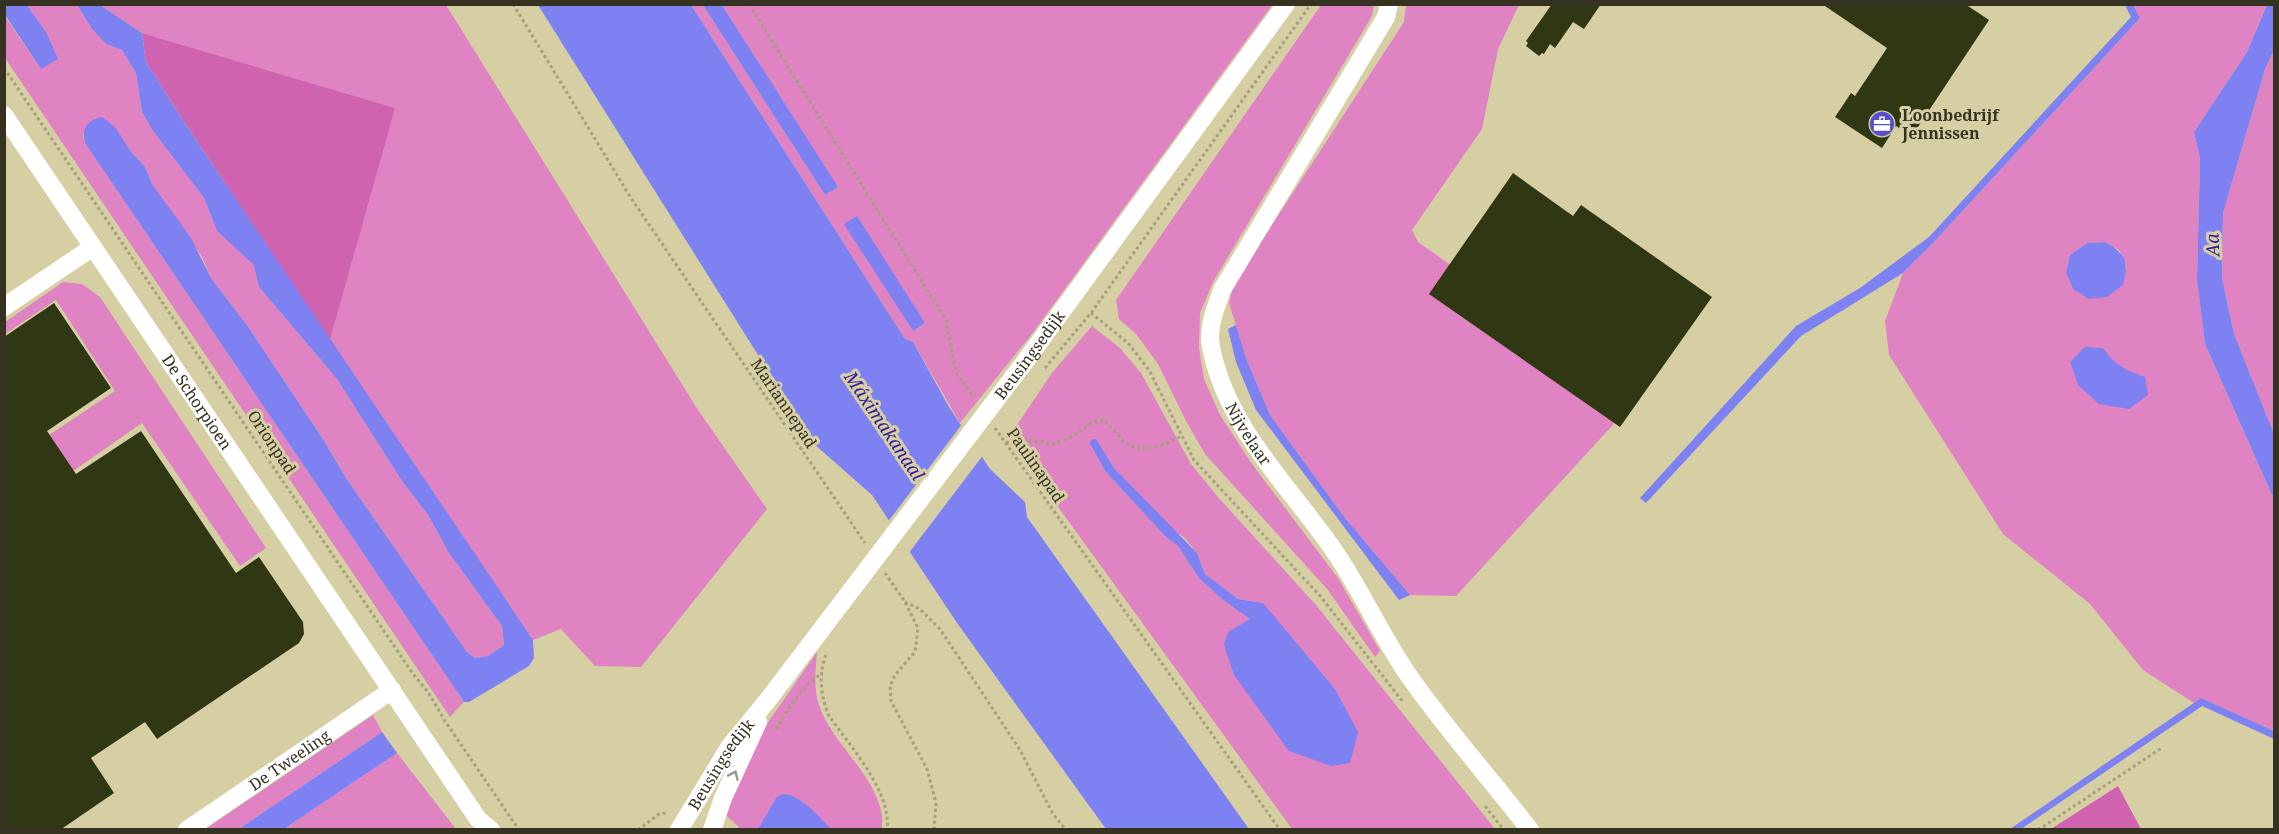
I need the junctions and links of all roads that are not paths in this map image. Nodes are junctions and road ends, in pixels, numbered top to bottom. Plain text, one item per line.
1 (1286, 4) edge
2 (1389, 4) edge
3 (4, 116) edge
4 (93, 246) junction
5 (4, 307) edge
6 (392, 690) junction
7 (767, 701) junction
8 (483, 826) edge
9 (187, 830) edge
10 (679, 830) edge
11 (712, 830) edge
12 (1530, 830) edge

1 - 7 street, Beusingsedijk
2 - 12 street, Nijvelaar
3 - 4 street, De Schorpioen
4 - 5 street
4 - 6 street, De Schorpioen
6 - 8 street, De Schorpioen
6 - 9 street, De Tweeling
7 - 10 street, Beusingsedijk
11 -> 7 street, Beusingsedijk

